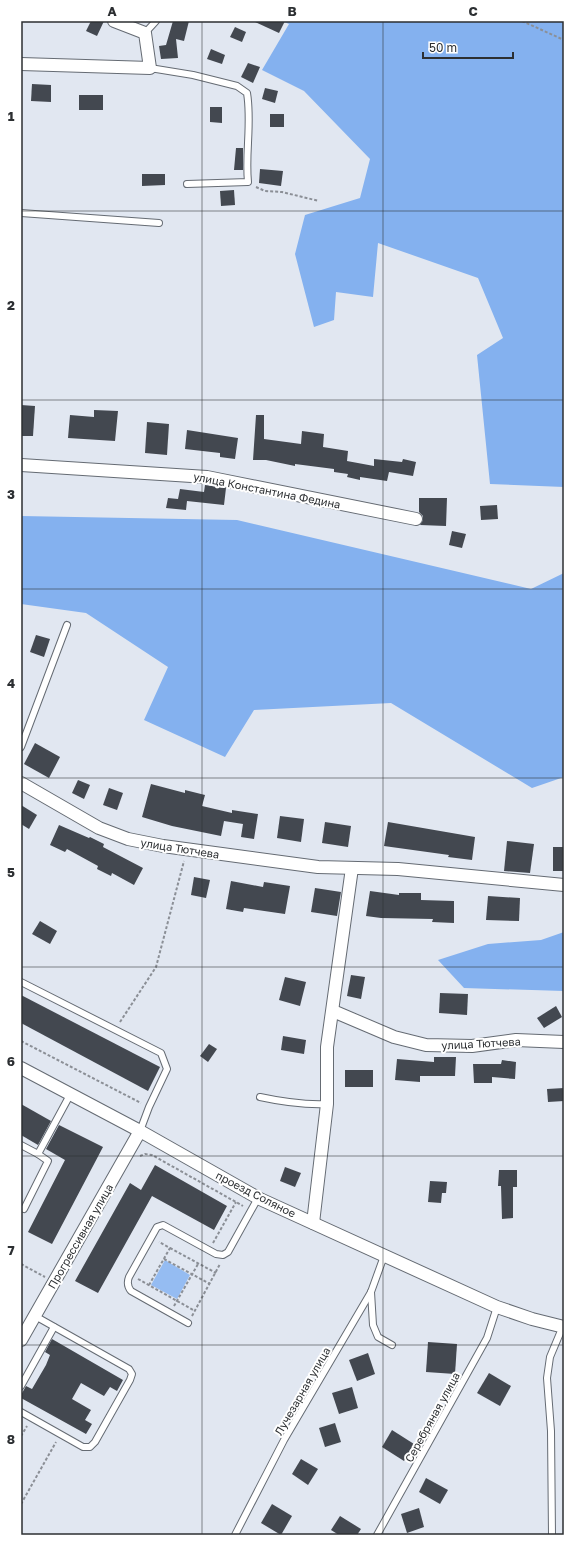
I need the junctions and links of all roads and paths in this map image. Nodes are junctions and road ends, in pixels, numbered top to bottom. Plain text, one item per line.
1 (114, 21) edge
2 (156, 21) edge
3 (522, 21) edge
4 (145, 33) junction
5 (564, 40) edge
6 (21, 64) edge
7 (150, 68) junction
8 (248, 182) junction
9 (187, 184) dead end
10 (319, 201) dead end
11 (21, 213) edge
12 (159, 223) dead end
13 (21, 465) edge
14 (416, 519) dead end
15 (67, 625) dead end
16 (21, 748) edge
17 (21, 783) edge
18 (187, 849) junction
19 (352, 868) junction
20 (564, 885) edge
21 (21, 982) edge
22 (333, 1011) junction
23 (115, 1030) junction
24 (21, 1042) edge
25 (564, 1042) edge
26 (21, 1068) edge
27 (70, 1095) junction
28 (260, 1098) dead end
29 (327, 1104) junction
30 (149, 1107) junction
31 (140, 1131) junction
32 (21, 1145) edge
33 (38, 1154) junction
34 (137, 1159) dead end
35 (258, 1198) junction
36 (236, 1202) junction
37 (24, 1209) dead end
38 (251, 1210) junction
39 (313, 1223) junction
40 (151, 1237) junction
41 (170, 1248) junction
42 (209, 1250) junction
43 (223, 1255) junction
44 (384, 1256) junction
45 (164, 1259) junction
46 (21, 1264) edge
47 (198, 1264) junction
48 (216, 1273) junction
49 (130, 1275) junction
50 (192, 1275) junction
51 (54, 1282) junction
52 (210, 1284) junction
53 (149, 1285) junction
54 (371, 1292) junction
55 (177, 1301) junction
56 (497, 1307) junction
57 (195, 1311) junction
58 (170, 1313) junction
59 (35, 1316) junction
60 (188, 1323) joint
61 (564, 1326) edge
62 (54, 1327) junction
63 (22, 1337) edge
64 (392, 1345) dead end
65 (21, 1386) edge
66 (21, 1412) edge
67 (31, 1418) junction
68 (61, 1434) junction
69 (21, 1436) edge
70 (21, 1504) edge
71 (235, 1535) edge
72 (377, 1535) edge
73 (552, 1535) edge

1 - 4 street
2 - 4 lane
3 - 5 path
4 - 7 street
6 - 7 street
7 - 8 lane
8 - 9 lane
8 - 10 path
11 - 12 lane
13 - 14 street, улица Константина Федина
15 - 16 lane
17 - 18 street, улица Тютчева
18 - 19 street, улица Тютчева
18 - 23 path
19 - 20 street, улица Тютчева
19 - 22 street
21 - 23 lane
22 - 25 street, улица Тютчева
22 - 29 street
23 - 30 lane
24 - 30 path
26 - 27 street, проезд Соляное
27 - 31 street, проезд Соляное
27 - 33 lane
28 - 29 lane
29 - 39 street
30 - 31 lane
31 - 35 street, проезд Соляное
31 - 51 street, Прогрессивная улица
32 - 33 lane
33 - 37 lane
34 - 36 path
35 - 38 lane
35 - 39 street, проезд Соляное
36 - 38 path
36 - 42 path
38 - 43 lane
39 - 44 street, проезд Соляное
40 - 41 path
40 - 42 lane
40 - 49 lane
41 - 45 path
41 - 47 path
42 - 43 lane
43 - 48 path
44 - 54 lane, Лучезарная улица
44 - 56 street, проезд Соляное
45 - 50 path
45 - 53 path
46 - 51 path
47 - 48 path
47 - 50 path
48 - 52 path
49 - 53 path
49 - 58 lane
50 - 52 path
50 - 55 path
51 - 59 street, Прогрессивная улица
52 - 57 path
53 - 55 path
54 - 64 lane
54 - 71 lane, Лучезарная улица
55 - 57 path
55 - 58 path
56 - 61 street, проезд Соляное
56 - 72 lane, Серебряная улица
57 - 60 path
58 - 60 lane
59 - 62 lane
59 - 63 street, Прогрессивная улица
61 - 73 lane
62 - 65 lane
62 - 68 lane
66 - 67 lane
67 - 68 lane
67 - 69 path
68 - 70 path

